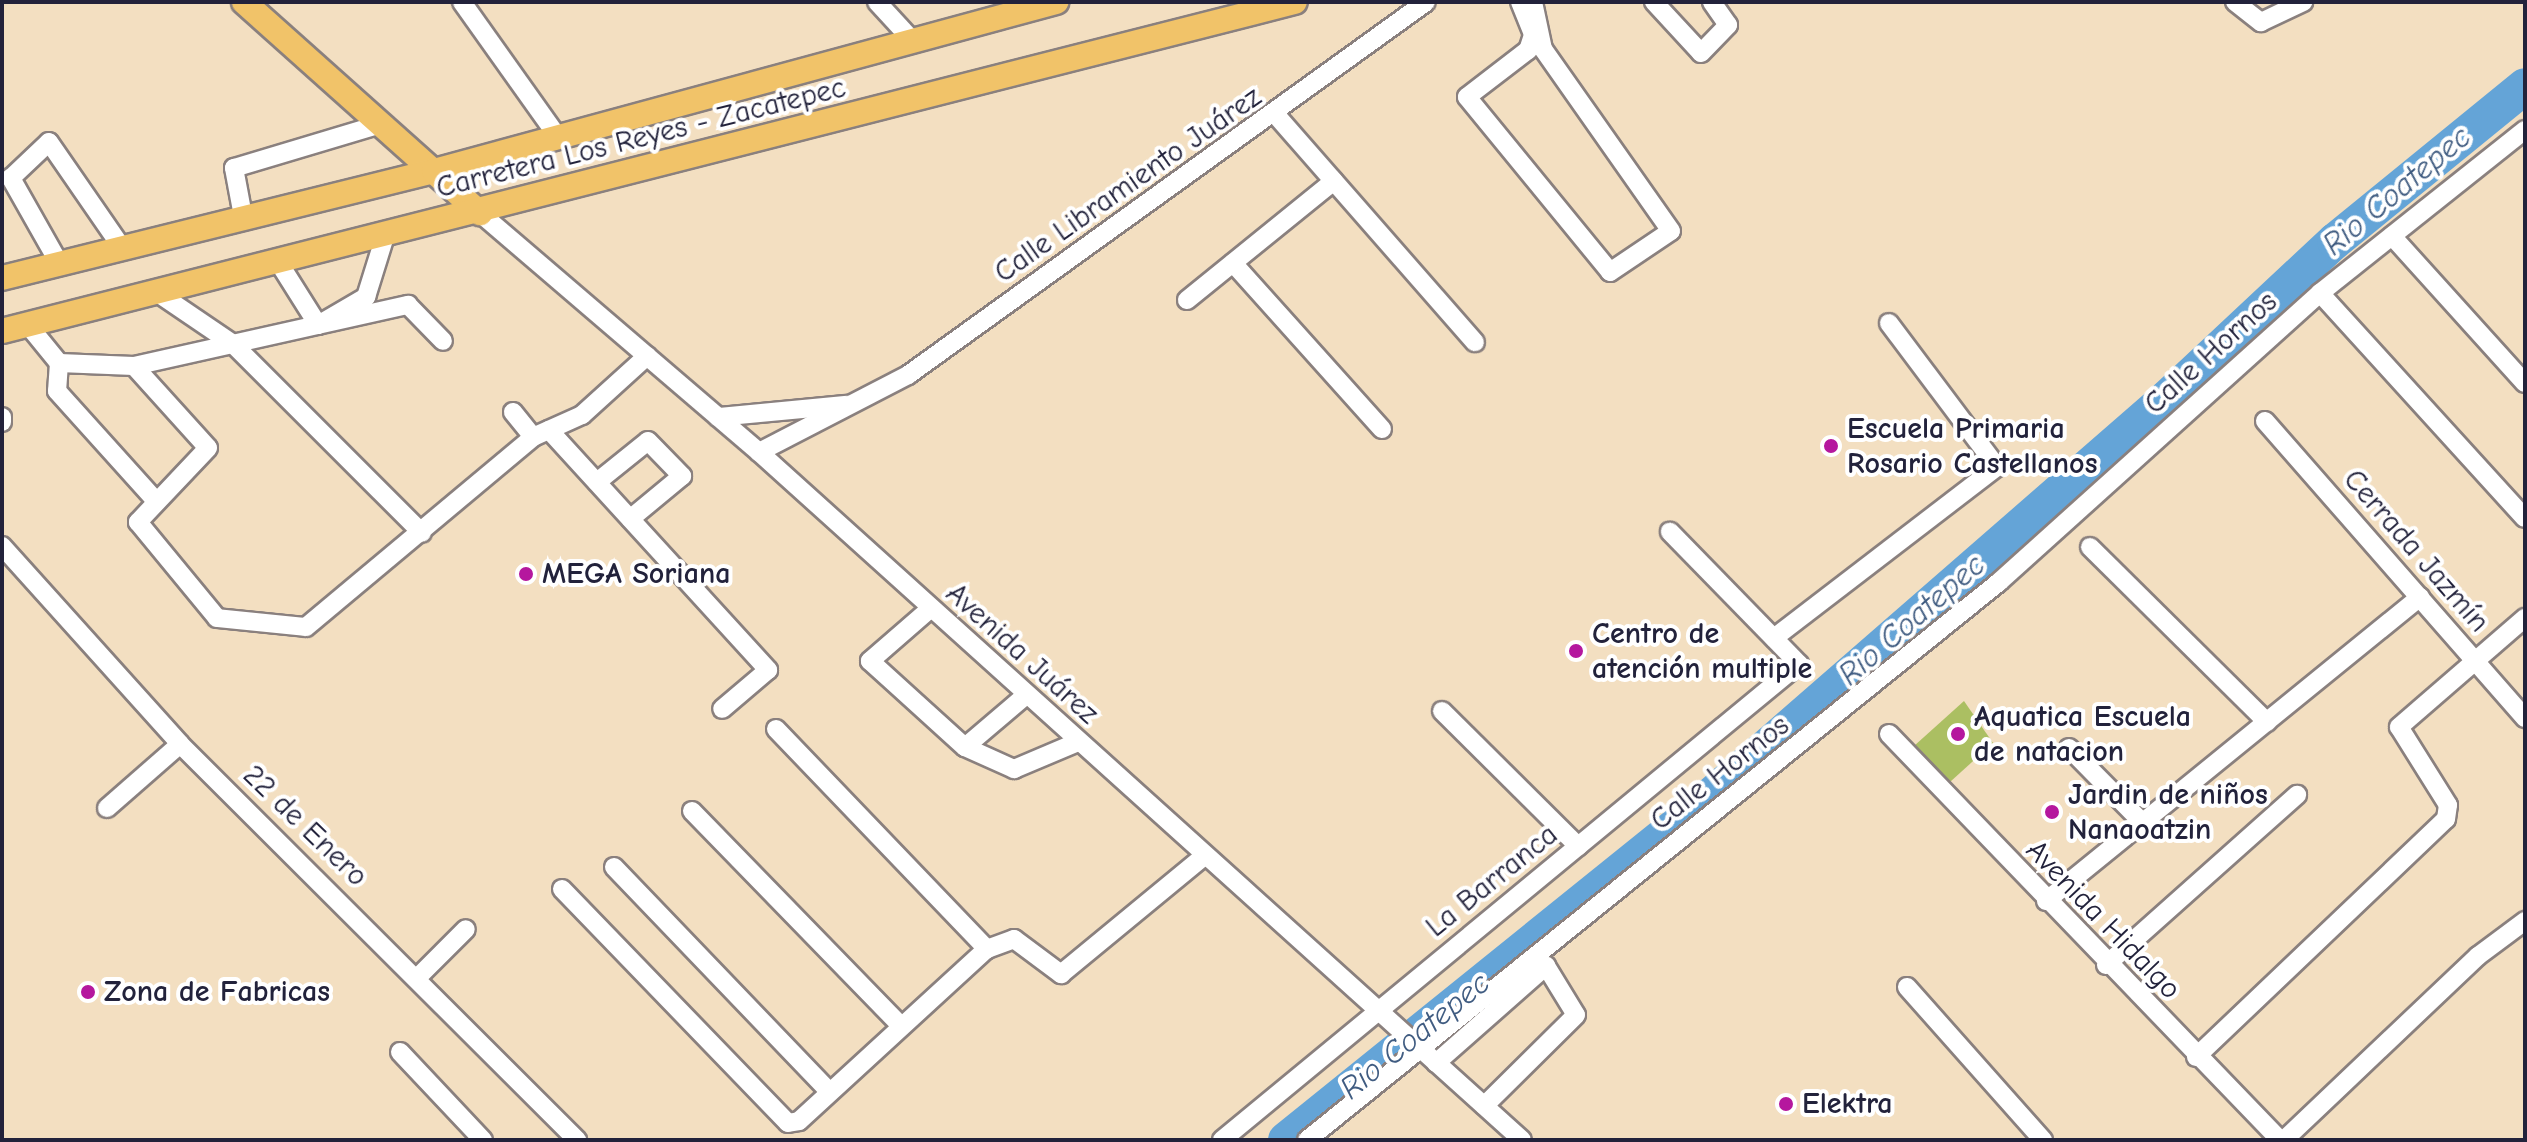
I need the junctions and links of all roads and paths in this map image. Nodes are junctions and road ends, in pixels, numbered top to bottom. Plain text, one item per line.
1 (244, 2) edge
2 (462, 2) edge
3 (877, 2) edge
4 (1056, 2) edge
5 (1295, 2) edge
6 (1426, 2) edge
7 (1520, 2) edge
8 (1533, 2) edge
9 (1654, 2) edge
10 (1712, 2) edge
11 (2235, 2) edge
12 (2303, 2) edge
13 (912, 40) junction
14 (1276, 115) junction
15 (381, 124) junction
16 (2525, 130) edge
17 (558, 137) junction
18 (434, 171) junction
19 (1334, 181) junction
20 (480, 213) junction
21 (243, 216) junction
22 (385, 236) junction
23 (2392, 236) junction
24 (122, 248) junction
25 (59, 263) junction
26 (279, 263) junction
27 (1233, 263) junction
28 (2, 278) edge
29 (158, 293) junction
30 (2320, 293) junction
31 (1187, 300) dead end
32 (1889, 323) dead end
33 (28, 325) junction
34 (318, 325) junction
35 (2, 331) edge
36 (443, 341) dead end
37 (1475, 342) dead end
38 (233, 344) junction
39 (647, 356) junction
40 (59, 363) junction
41 (134, 366) junction
42 (2525, 383) edge
43 (856, 404) junction
44 (513, 412) dead end
45 (718, 417) junction
46 (2265, 421) dead end
47 (1382, 429) dead end
48 (541, 433) junction
49 (759, 452) junction
50 (597, 482) junction
51 (155, 500) junction
52 (2525, 518) edge
53 (630, 519) junction
54 (1670, 532) dead end
55 (422, 533) junction
56 (2, 546) edge
57 (2090, 547) dead end
58 (2420, 597) junction
59 (931, 608) junction
60 (2525, 618) edge
61 (1774, 638) junction
62 (2476, 661) junction
63 (1026, 695) junction
64 (722, 709) dead end
65 (1442, 711) dead end
66 (2525, 718) edge
67 (2267, 722) junction
68 (776, 729) dead end
69 (1889, 734) dead end
70 (1078, 742) junction
71 (180, 744) junction
72 (965, 747) junction
73 (2069, 748) dead end
74 (2297, 795) dead end
75 (107, 808) dead end
76 (692, 811) dead end
77 (2143, 823) junction
78 (1578, 846) junction
79 (1203, 857) junction
80 (614, 867) dead end
81 (562, 889) dead end
82 (2046, 901) junction
83 (2525, 921) edge
84 (466, 929) dead end
85 (987, 949) junction
86 (2106, 965) junction
87 (419, 976) junction
88 (1907, 987) dead end
89 (1378, 1011) junction
90 (901, 1026) junction
91 (1418, 1046) junction
92 (400, 1052) dead end
93 (2196, 1057) junction
94 (1436, 1063) junction
95 (829, 1091) junction
96 (1484, 1106) junction
97 (568, 1137) edge
98 (483, 1140) edge
99 (1222, 1140) edge
100 (1307, 1140) edge
101 (1522, 1140) edge
102 (2043, 1140) edge
103 (2282, 1140) edge

1 - 15 main road
2 - 17 street
3 - 13 street
4 - 13 main road, Carretera Los Reyes - Zacatepec
5 - 20 main road, Carretera Los Reyes - Zacatepec
6 - 14 street, Calle Libramiento Juárez
7 - 8 street
9 - 10 street
11 - 12 street
13 - 17 main road, Carretera Los Reyes - Zacatepec
14 - 19 street
14 - 43 street, Calle Libramiento Juárez
15 - 18 main road
15 - 21 street
16 - 23 street, Calle Hornos
17 - 18 main road, Carretera Los Reyes - Zacatepec
18 - 20 main road
18 - 21 main road, Carretera Los Reyes - Zacatepec
19 - 27 street
19 - 37 street
20 - 22 main road, Carretera Los Reyes - Zacatepec
20 - 39 street, Avenida Juárez
21 - 24 main road, Carretera Los Reyes - Zacatepec
22 - 26 main road, Carretera Los Reyes - Zacatepec
22 - 34 street
23 - 30 street, Calle Hornos
23 - 42 street
24 - 25 main road, Carretera Los Reyes - Zacatepec
24 - 25 street
25 - 28 main road, Carretera Los Reyes - Zacatepec
26 - 29 main road, Carretera Los Reyes - Zacatepec
26 - 34 street
27 - 31 street
27 - 47 street
29 - 33 main road, Carretera Los Reyes - Zacatepec
29 - 38 street
30 - 52 street
30 - 91 street, Calle Hornos
32 - 61 street
33 - 35 main road, Carretera Los Reyes - Zacatepec
33 - 40 street
34 - 36 street
34 - 38 street
38 - 41 street
38 - 55 street
39 - 45 street, Avenida Juárez
39 - 48 street
40 - 41 street
40 - 51 street
41 - 51 street
43 - 45 street, Calle Libramiento Juárez
43 - 49 street, Calle Libramiento Juárez
44 - 48 street
45 - 49 street, Avenida Juárez
46 - 58 street, Cerrada Jazmín
48 - 50 street
48 - 55 street
49 - 59 street, Avenida Juárez
50 - 53 street
50 - 53 street
51 - 55 street
53 - 64 street
54 - 61 street
56 - 71 street, 22 de Enero
57 - 67 street
58 - 62 street, Cerrada Jazmín
58 - 67 street
59 - 63 street, Avenida Juárez
59 - 72 street
60 - 62 street
61 - 78 street, La Barranca
62 - 66 street, Cerrada Jazmín
62 - 93 street
63 - 70 street, Avenida Juárez
63 - 72 street
65 - 78 street
67 - 77 street
68 - 85 street
69 - 82 street, Avenida Hidalgo
70 - 72 street
70 - 79 street, Avenida Juárez
71 - 75 street
71 - 87 street, 22 de Enero
73 - 77 street
74 - 86 street
76 - 90 street
77 - 82 street
78 - 89 street, La Barranca
79 - 85 street
79 - 89 street, Avenida Juárez
80 - 95 street
81 - 95 street
82 - 86 street, Avenida Hidalgo
83 - 103 street
84 - 87 street
85 - 90 street
86 - 93 street, Avenida Hidalgo
87 - 97 street, 22 de Enero
88 - 102 street
89 - 91 street, Avenida Juárez
89 - 99 street, La Barranca
90 - 95 street
91 - 94 street, Avenida Juárez
91 - 100 street, Calle Hornos
92 - 98 street
93 - 103 street, Avenida Hidalgo
94 - 96 street, Avenida Juárez
94 - 96 street
96 - 101 street, Avenida Juárez

